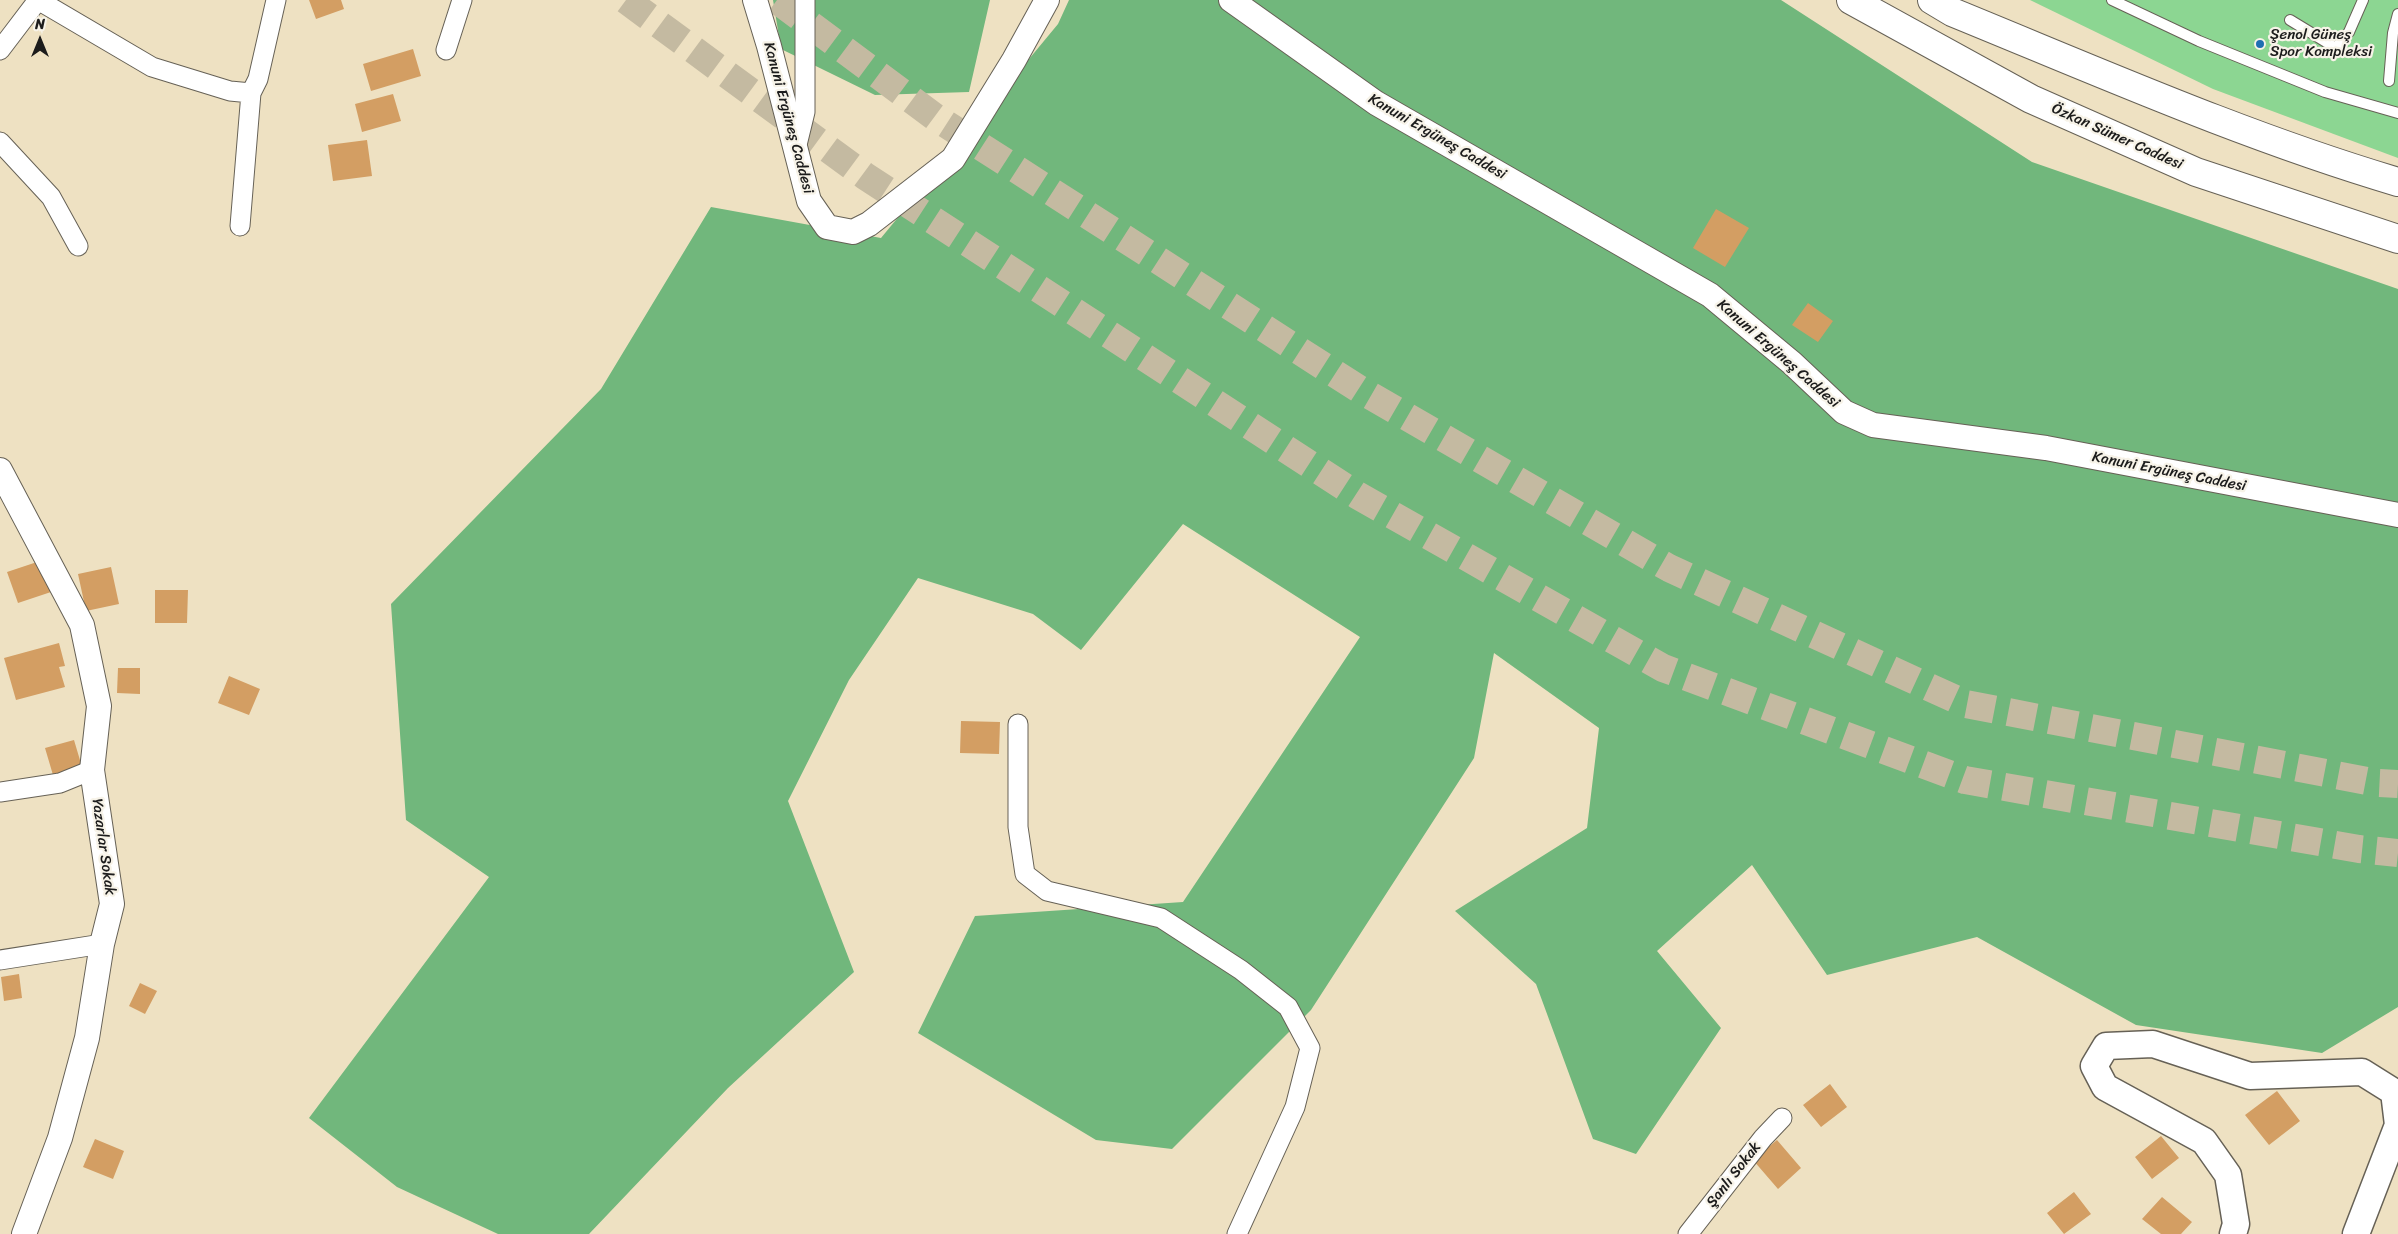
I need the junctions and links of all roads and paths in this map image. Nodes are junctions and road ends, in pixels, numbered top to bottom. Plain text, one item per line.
1 (38, 0) edge
2 (276, 0) edge
3 (462, 0) edge
4 (755, 0) edge
5 (805, 0) edge
6 (1047, 0) edge
7 (1231, 0) edge
8 (1851, 0) edge
9 (1932, 0) edge
10 (2112, 0) edge
11 (2363, 0) edge
12 (2398, 14) edge
13 (2290, 20) dead end
14 (0, 50) edge
15 (446, 50) dead end
16 (2389, 81) dead end
17 (251, 93) junction
18 (2398, 113) edge
19 (0, 142) edge
20 (796, 150) junction
21 (2398, 182) edge
22 (240, 226) dead end
23 (2398, 239) edge
24 (78, 246) dead end
25 (0, 470) edge
26 (2398, 515) edge
27 (1018, 724) dead end
28 (92, 770) junction
29 (0, 792) edge
30 (102, 944) junction
31 (0, 960) edge
32 (1782, 1118) dead end
33 (24, 1234) edge
34 (1237, 1234) edge
35 (1688, 1234) edge
36 (2233, 1234) edge
37 (2356, 1234) edge

1 - 14 street
1 - 17 street
2 - 17 street
3 - 15 street
4 - 20 street, Kanuni Ergüneş Caddesi
5 - 20 street
6 - 20 street, Kanuni Ergüneş Caddesi
7 - 26 street, Kanuni Ergüneş Caddesi
8 - 23 main road, Özkan Sümer Caddesi
9 - 21 main road
10 - 18 lane
11 - 13 lane
12 - 16 lane
17 - 22 street
19 - 24 street
25 - 28 street, Yazarlar Sokak
27 - 34 street
28 - 29 street
28 - 30 street, Yazarlar Sokak
30 - 31 street
30 - 33 street, Yazarlar Sokak
32 - 35 street, Şanlı Sokak
36 - 37 main road

